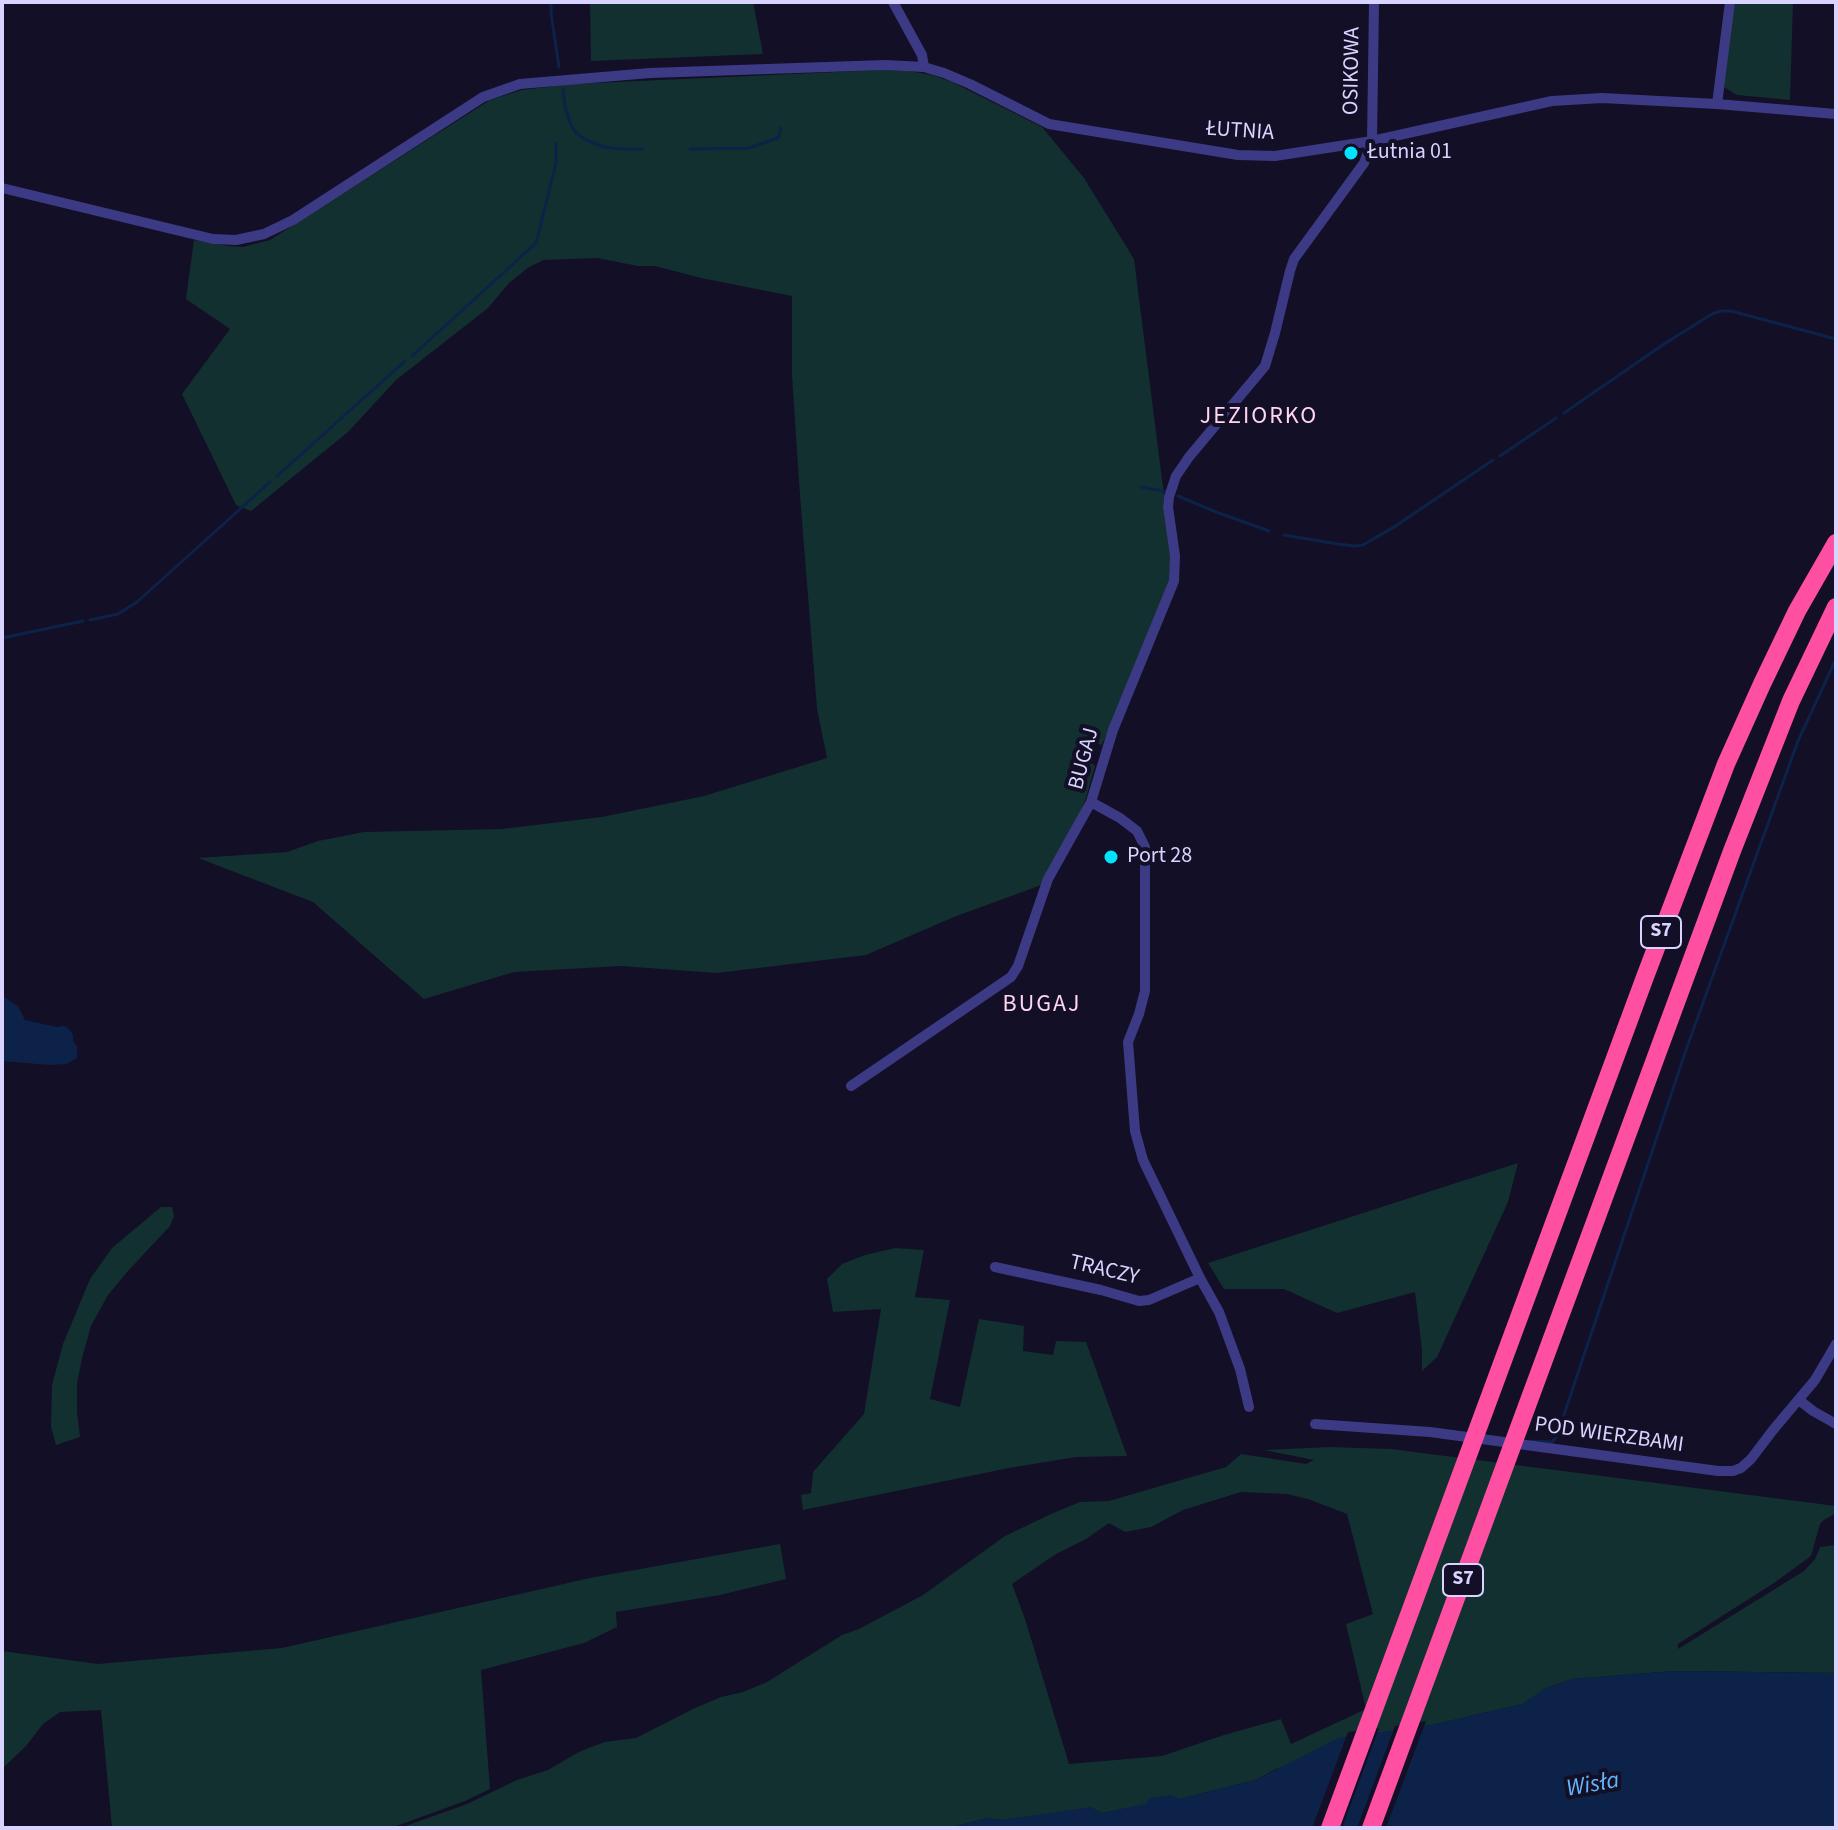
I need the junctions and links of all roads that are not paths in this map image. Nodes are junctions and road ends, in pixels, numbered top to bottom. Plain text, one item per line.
1 (893, 2) edge
2 (1374, 2) edge
3 (1730, 2) edge
4 (924, 67) junction
5 (1717, 104) junction
6 (1836, 114) edge
7 (1372, 141) junction
8 (2, 188) edge
9 (1836, 543) edge
10 (1836, 607) edge
11 (1091, 802) junction
12 (851, 1086) dead end
13 (995, 1267) dead end
14 (1200, 1278) junction
15 (1836, 1344) edge
16 (1799, 1400) junction
17 (1249, 1407) dead end
18 (1315, 1424) dead end
19 (1836, 1424) edge
20 (1330, 1828) edge
21 (1371, 1828) edge

1 - 4 street
2 - 7 street, OSIKOWA
3 - 5 street
4 - 7 street, ŁUTNIA
4 - 8 street, ŁUTNIA
5 - 6 street, ŁUTNIA
5 - 7 street, ŁUTNIA
7 - 11 street, BUGAJ
9 - 20 highway, S7
10 - 21 highway, S7
11 - 12 street
11 - 14 street, BUGAJ
13 - 14 street, TRACZY
14 - 17 street, BUGAJ
15 - 16 street, POD WIERZBAMI
16 - 18 street, POD WIERZBAMI
16 - 19 street

